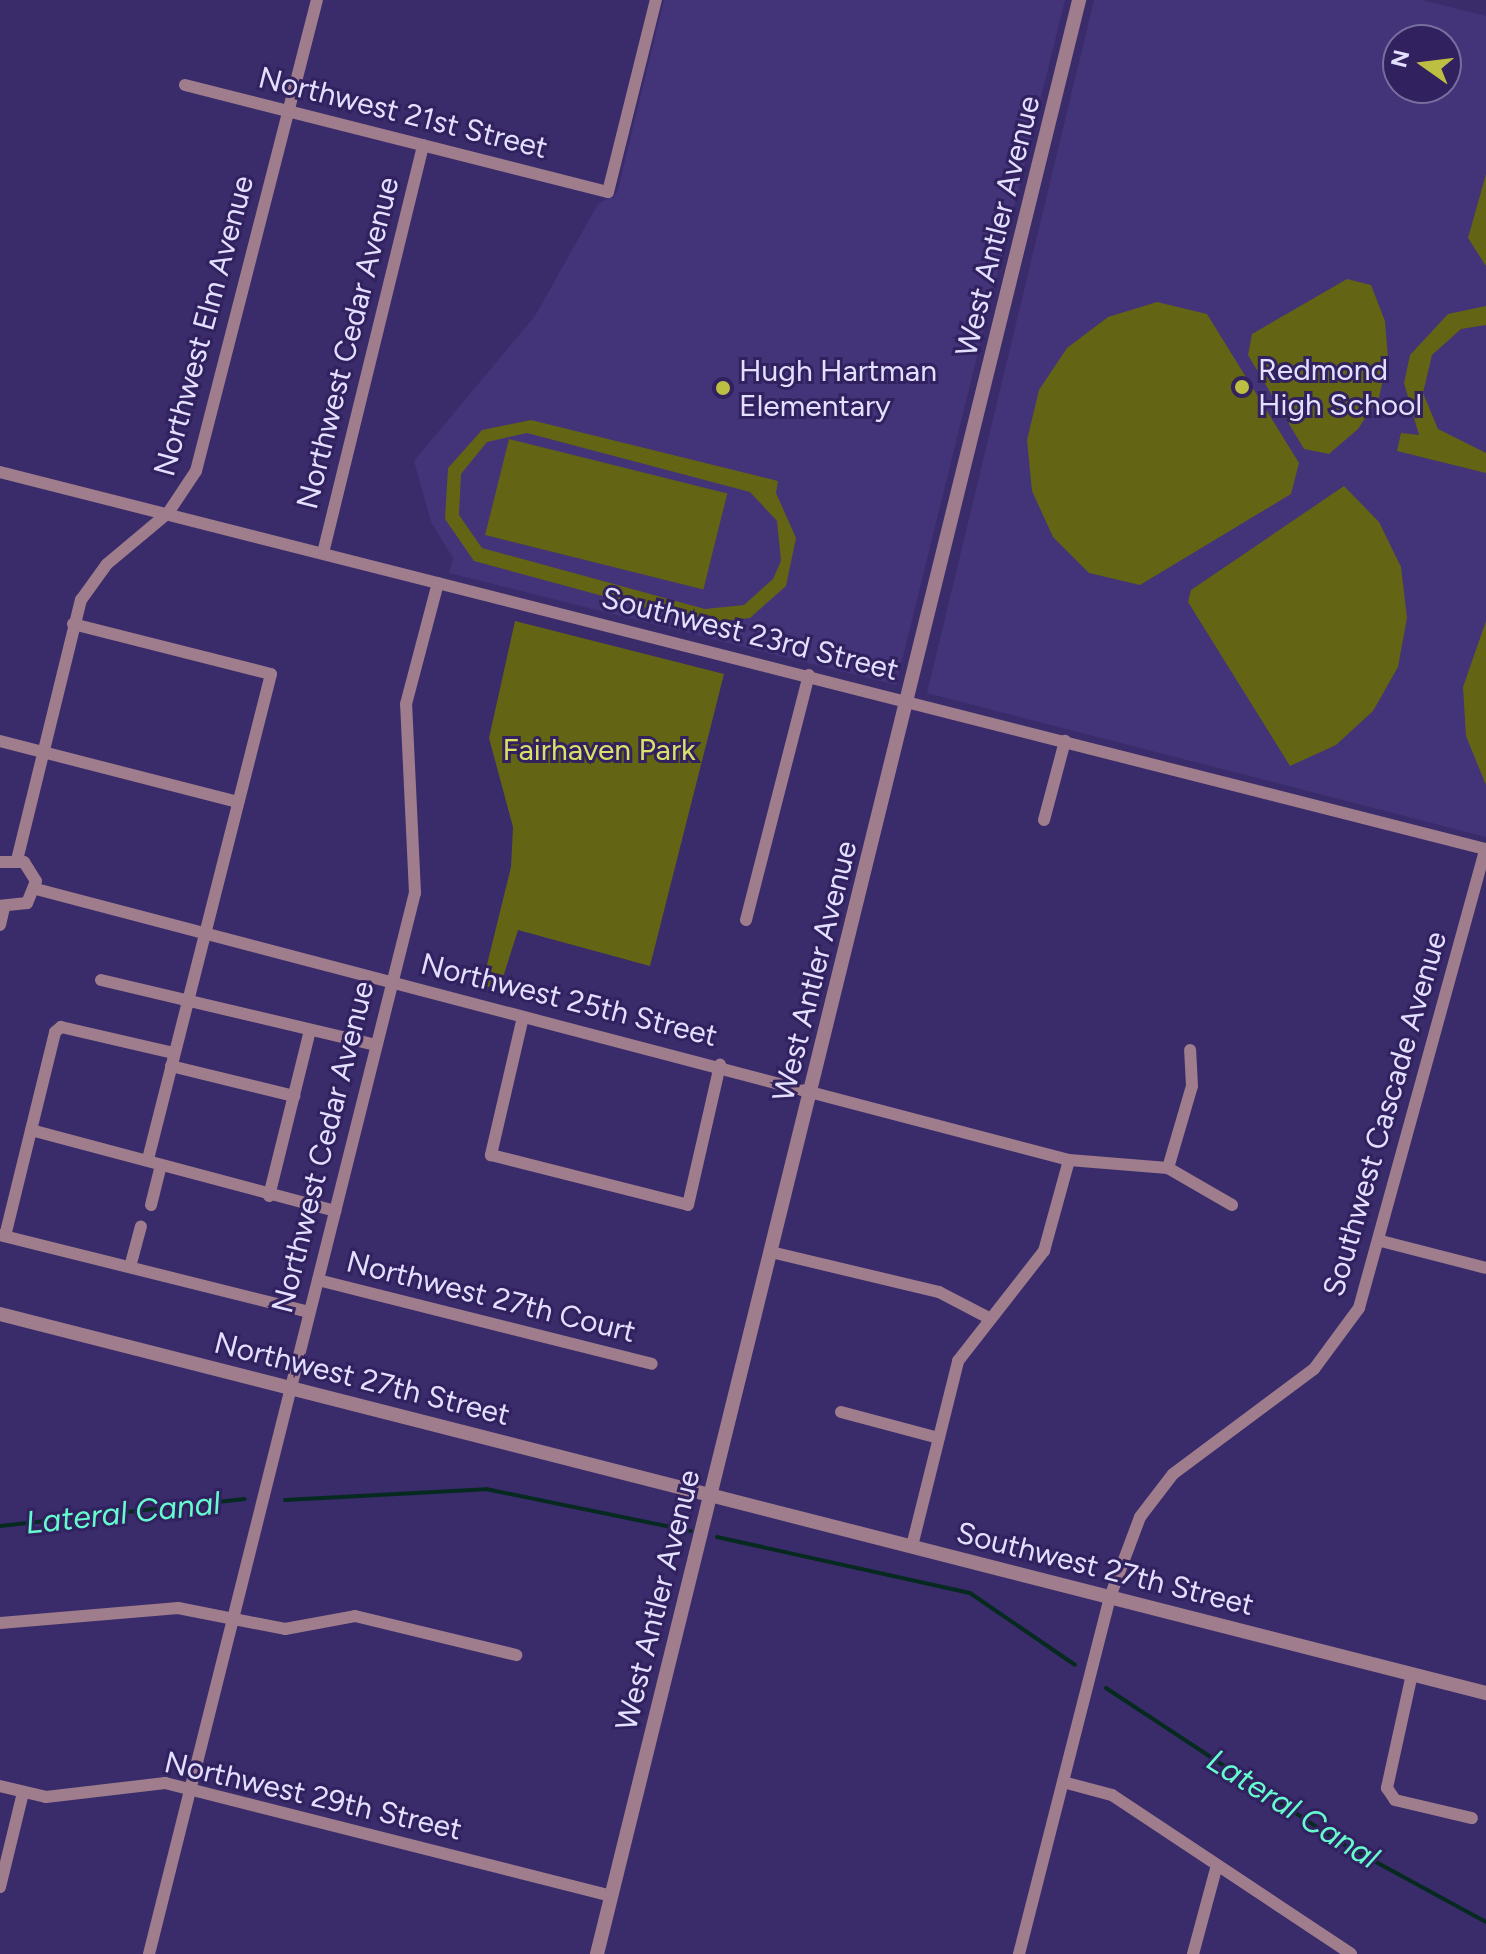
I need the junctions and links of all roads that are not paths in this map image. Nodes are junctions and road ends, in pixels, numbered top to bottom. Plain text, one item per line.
1 (317, 0) edge
2 (656, 0) edge
3 (1079, 0) edge
4 (185, 85) dead end
5 (288, 111) junction
6 (423, 145) junction
7 (0, 472) edge
8 (168, 513) junction
9 (323, 553) junction
10 (438, 583) junction
11 (73, 624) junction
12 (809, 675) junction
13 (909, 700) junction
14 (0, 741) edge
15 (1065, 741) junction
16 (42, 752) junction
17 (238, 802) junction
18 (1044, 820) dead end
19 (1486, 849) edge
20 (17, 860) junction
21 (0, 862) edge
22 (36, 889) junction
23 (2, 907) edge
24 (746, 920) dead end
25 (0, 925) edge
26 (204, 933) junction
27 (101, 980) dead end
28 (392, 983) junction
29 (187, 1001) junction
30 (523, 1017) junction
31 (310, 1030) junction
32 (376, 1045) junction
33 (1190, 1050) dead end
34 (173, 1060) junction
35 (720, 1065) junction
36 (812, 1089) junction
37 (294, 1096) junction
38 (31, 1130) junction
39 (148, 1159) junction
40 (1069, 1160) junction
41 (1168, 1168) junction
42 (160, 1169) junction
43 (269, 1196) junction
44 (151, 1205) dead end
45 (1232, 1205) dead end
46 (335, 1211) junction
47 (141, 1226) dead end
48 (2, 1235) edge
49 (1381, 1241) junction
50 (771, 1252) junction
51 (130, 1267) junction
52 (1486, 1268) edge
53 (318, 1280) junction
54 (309, 1312) junction
55 (0, 1314) edge
56 (989, 1318) junction
57 (652, 1364) dead end
58 (289, 1388) junction
59 (841, 1412) dead end
60 (939, 1438) junction
61 (710, 1495) junction
62 (912, 1546) junction
63 (1110, 1597) junction
64 (233, 1620) junction
65 (0, 1623) edge
66 (516, 1655) dead end
67 (1412, 1674) junction
68 (1486, 1693) edge
69 (1063, 1782) junction
70 (0, 1786) edge
71 (192, 1789) junction
72 (23, 1793) junction
73 (1472, 1818) dead end
74 (1217, 1865) junction
75 (0, 1887) edge
76 (611, 1896) junction
77 (149, 1954) edge
78 (597, 1954) edge
79 (1019, 1954) edge
80 (1193, 1954) edge
81 (1351, 1954) edge

1 - 5 street, Northwest Elm Avenue
2 - 6 street, Northwest 21st Street
3 - 13 street, West Antler Avenue
4 - 5 street, Northwest 21st Street
5 - 6 street, Northwest 21st Street
5 - 8 street, Northwest Elm Avenue
6 - 9 street, Northwest Cedar Avenue
7 - 8 street, Southwest 23rd Street
8 - 9 street, Southwest 23rd Street
8 - 11 street, Northwest Elm Avenue
9 - 10 street, Southwest 23rd Street
10 - 12 street, Southwest 23rd Street
10 - 28 street, Northwest Cedar Avenue
11 - 16 street, Northwest Elm Avenue
11 - 17 street
12 - 13 street, Southwest 23rd Street
12 - 24 street
13 - 15 street, Southwest 23rd Street
13 - 36 street, West Antler Avenue
14 - 16 street
15 - 18 street
15 - 19 street, Southwest 23rd Street
16 - 17 street
16 - 20 street, Northwest Elm Avenue
17 - 26 street
19 - 49 street, Southwest Cascade Avenue
20 - 21 street
20 - 22 street
22 - 23 street
22 - 26 street, Northwest 25th Street
23 - 25 street
26 - 28 street, Northwest 25th Street
26 - 29 street
27 - 29 street
28 - 30 street, Northwest 25th Street
28 - 32 street, Northwest Cedar Avenue
29 - 31 street
29 - 34 street
30 - 35 street, Northwest 25th Street
30 - 35 street
31 - 32 street
31 - 37 street
32 - 46 street, Northwest Cedar Avenue
33 - 41 street
34 - 37 street
34 - 38 street
34 - 39 street
35 - 36 street, Northwest 25th Street
36 - 40 street, Northwest 25th Street
36 - 50 street, West Antler Avenue
37 - 43 street
38 - 39 street
38 - 48 street
39 - 42 street
40 - 41 street, Northwest 25th Street
40 - 56 street
41 - 45 street
42 - 43 street
42 - 44 street
43 - 46 street
46 - 53 street, Northwest Cedar Avenue
47 - 51 street
48 - 51 street
49 - 52 street
49 - 63 street, Southwest Cascade Avenue
50 - 56 street
50 - 61 street, West Antler Avenue
51 - 54 street
53 - 54 street, Northwest Cedar Avenue
53 - 57 street, Northwest 27th Court
54 - 58 street, Northwest Cedar Avenue
55 - 58 street, Northwest 27th Street
56 - 60 street
58 - 61 street, Northwest 27th Street
58 - 64 street, Northwest Cedar Avenue
59 - 60 street
60 - 62 street
61 - 62 street, Southwest 27th Street
61 - 76 street, West Antler Avenue
62 - 63 street, Southwest 27th Street
63 - 67 street, Southwest 27th Street
63 - 69 street, Southwest Cascade Avenue
64 - 65 street
64 - 66 street
64 - 71 street, Northwest Cedar Avenue
67 - 68 street, Southwest 27th Street
67 - 73 street
69 - 74 street
69 - 79 street, Southwest Cascade Avenue
70 - 72 street, Northwest 29th Street
71 - 72 street, Northwest 29th Street
71 - 76 street, Northwest 29th Street
71 - 77 street, Northwest Cedar Avenue
72 - 75 street
74 - 80 street
74 - 81 street
76 - 78 street, West Antler Avenue

